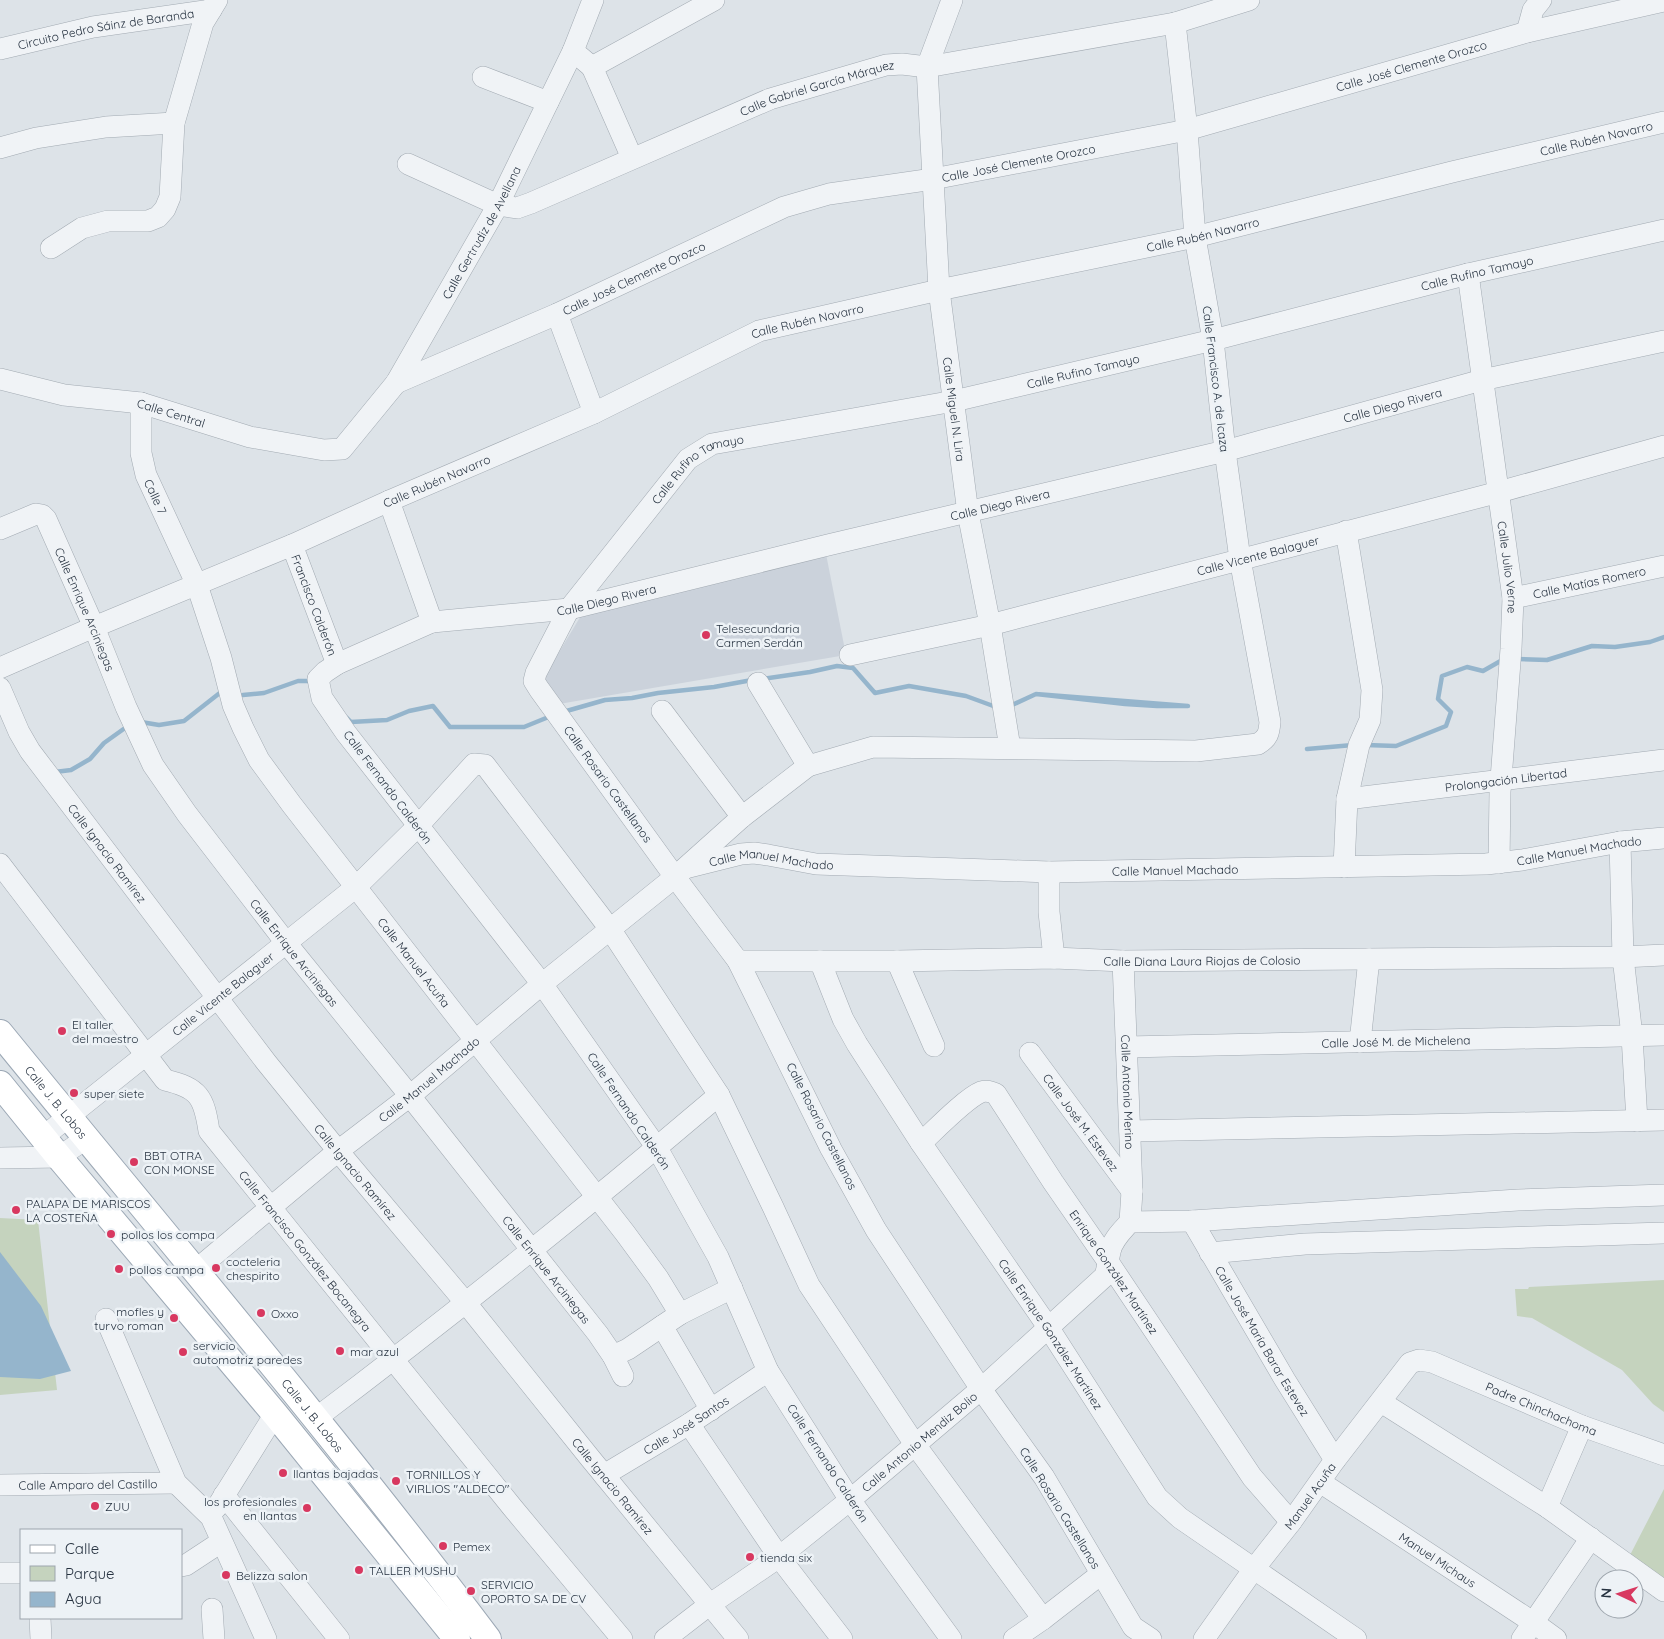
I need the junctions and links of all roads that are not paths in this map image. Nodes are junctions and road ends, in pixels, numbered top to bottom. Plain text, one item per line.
1 (593, 0) edge
2 (714, 0) edge
3 (952, 0) edge
4 (1249, 0) edge
5 (1541, 0) edge
6 (1664, 2) edge
7 (214, 5) edge
8 (1175, 23) junction
9 (1527, 32) junction
10 (0, 49) edge
11 (573, 51) junction
12 (592, 67) junction
13 (927, 67) junction
14 (483, 77) dead end
15 (548, 102) junction
16 (1664, 122) edge
17 (174, 123) junction
18 (1187, 130) junction
19 (0, 148) edge
20 (632, 158) junction
21 (408, 164) dead end
22 (933, 179) junction
23 (498, 205) junction
24 (1664, 230) edge
25 (1195, 237) junction
26 (51, 248) dead end
27 (1468, 274) junction
28 (939, 290) junction
29 (557, 314) junction
30 (1213, 340) junction
31 (1664, 341) edge
32 (0, 378) edge
33 (1482, 380) junction
34 (396, 383) junction
35 (954, 401) junction
36 (141, 403) junction
37 (594, 413) junction
38 (1664, 446) edge
39 (342, 449) joint
40 (1225, 451) junction
41 (1499, 492) junction
42 (389, 501) junction
43 (968, 513) junction
44 (0, 529) edge
45 (1346, 531) junction
46 (292, 546) junction
47 (1240, 559) junction
48 (1664, 566) edge
49 (197, 585) junction
50 (1513, 598) junction
51 (569, 609) junction
52 (432, 622) junction
53 (990, 625) junction
54 (94, 627) junction
55 (850, 655) dead end
56 (337, 664) junction
57 (0, 668) edge
58 (758, 683) dead end
59 (0, 688) edge
60 (662, 711) dead end
61 (1269, 733) joint
62 (1010, 748) junction
63 (1664, 760) edge
64 (808, 766) junction
65 (1501, 780) junction
66 (1348, 800) junction
67 (742, 817) junction
68 (418, 826) junction
69 (1664, 838) edge
70 (1620, 842) junction
71 (1499, 863) junction
72 (0, 864) edge
73 (1344, 867) junction
74 (1049, 872) junction
75 (681, 873) junction
76 (356, 887) junction
77 (610, 929) junction
78 (287, 944) junction
79 (1664, 955) edge
80 (1623, 957) junction
81 (1054, 958) junction
82 (1369, 959) junction
83 (738, 961) junction
84 (820, 961) junction
85 (897, 961) junction
86 (1123, 961) junction
87 (542, 984) junction
88 (218, 998) junction
89 (0, 1033) edge
90 (1664, 1035) edge
91 (1632, 1036) junction
92 (474, 1041) junction
93 (1360, 1042) junction
94 (934, 1046) dead end
95 (1127, 1047) junction
96 (1030, 1053) dead end
97 (145, 1055) junction
98 (0, 1084) edge
99 (719, 1095) junction
100 (410, 1096) junction
101 (68, 1117) junction
102 (1664, 1120) edge
103 (1637, 1121) junction
104 (1130, 1131) junction
105 (43, 1137) junction
106 (87, 1138) junction
107 (921, 1143) junction
108 (657, 1148) junction
109 (338, 1151) junction
110 (59, 1157) junction
111 (0, 1158) edge
112 (1132, 1191) junction
113 (1664, 1195) edge
114 (597, 1197) junction
115 (271, 1207) junction
116 (1192, 1220) junction
117 (1130, 1222) junction
118 (1664, 1233) edge
119 (532, 1250) junction
120 (1210, 1253) junction
121 (1109, 1262) junction
122 (196, 1270) junction
123 (732, 1288) junction
124 (465, 1302) junction
125 (680, 1314) junction
126 (106, 1319) dead end
127 (662, 1326) junction
128 (1048, 1327) junction
129 (613, 1356) junction
130 (394, 1359) junction
131 (1419, 1360) joint
132 (768, 1371) junction
133 (623, 1376) dead end
134 (981, 1389) junction
135 (1381, 1402) junction
136 (711, 1410) junction
137 (275, 1414) junction
138 (315, 1419) junction
139 (689, 1424) junction
140 (1582, 1426) junction
141 (916, 1446) junction
142 (1664, 1455) edge
143 (1335, 1460) junction
144 (604, 1475) junction
145 (1320, 1482) junction
146 (176, 1483) junction
147 (0, 1484) edge
148 (224, 1495) junction
149 (850, 1500) junction
150 (1547, 1506) junction
151 (211, 1517) junction
152 (1291, 1522) junction
153 (1591, 1538) junction
154 (221, 1542) junction
155 (779, 1557) junction
156 (182, 1566) edge
157 (1253, 1570) junction
158 (0, 1573) edge
159 (20, 1573) edge
160 (1101, 1574) junction
161 (1664, 1591) edge
162 (709, 1605) junction
163 (212, 1609) dead end
164 (40, 1619) edge
165 (1043, 1619) junction
166 (1528, 1631) edge
167 (453, 1637) edge
168 (41, 1639) edge
169 (214, 1639) edge
170 (266, 1639) edge
171 (339, 1639) edge
172 (488, 1639) edge
173 (622, 1639) edge
174 (665, 1639) edge
175 (738, 1639) edge
176 (842, 1639) edge
177 (951, 1639) edge
178 (1014, 1639) edge
179 (1151, 1639) edge
180 (1204, 1639) edge
181 (1356, 1639) edge
182 (1556, 1639) edge

1 - 11 street, Calle Gertrudiz de Avellana
2 - 12 street
3 - 13 street
4 - 8 street, Calle Gabriel García Márquez
5 - 9 street
6 - 9 street, Calle José Clemente Orozco
7 - 10 street, Circuito Pedro Sáinz de Baranda
7 - 17 street, Circuito Pedro Sáinz de Baranda
8 - 13 street, Calle Gabriel García Márquez
8 - 18 street, Calle Francisco A. de Icaza
9 - 18 street, Calle José Clemente Orozco
11 - 12 street
11 - 15 street, Calle Gertrudiz de Avellana
12 - 20 street
13 - 20 street, Calle Gabriel García Márquez
13 - 22 street, Calle Miguel N. Lira
14 - 15 street
15 - 23 street, Calle Gertrudiz de Avellana
16 - 25 street, Calle Rubén Navarro
17 - 19 street
17 - 26 street, Circuito Pedro Sáinz de Baranda
18 - 22 street, Calle José Clemente Orozco
18 - 25 street, Calle Francisco A. de Icaza
20 - 23 street, Calle Gabriel García Márquez
21 - 23 street, Calle Gabriel García Márquez
22 - 28 street, Calle Miguel N. Lira
22 - 29 street, Calle José Clemente Orozco
23 - 34 street, Calle Gertrudiz de Avellana
24 - 27 street, Calle Rufino Tamayo
25 - 28 street, Calle Rubén Navarro
25 - 30 street, Calle Francisco A. de Icaza
27 - 30 street, Calle Rufino Tamayo
27 - 33 street, Calle Julio Verne
28 - 35 street, Calle Miguel N. Lira
28 - 37 street, Calle Rubén Navarro
29 - 34 street, Calle José Clemente Orozco
29 - 37 street
30 - 35 street, Calle Rufino Tamayo
30 - 40 street, Calle Francisco A. de Icaza
31 - 33 street, Calle Diego Rivera
32 - 36 street, Calle Central
33 - 40 street, Calle Diego Rivera
33 - 41 street, Calle Julio Verne
34 - 39 street, Calle Gertrudiz de Avellana
35 - 43 street, Calle Miguel N. Lira
35 - 51 street, Calle Rufino Tamayo
36 - 39 street, Calle Central
36 - 49 street, Calle 7
37 - 42 street, Calle Rubén Navarro
38 - 41 street, Calle Vicente Balaguer
40 - 43 street, Calle Diego Rivera
40 - 47 street, Calle Francisco A. de Icaza
41 - 45 street, Calle Vicente Balaguer
41 - 50 street, Calle Julio Verne
42 - 46 street, Calle Rubén Navarro
42 - 52 street
43 - 51 street, Calle Diego Rivera
43 - 53 street, Calle Miguel N. Lira
44 - 54 street, Calle Enrique Arciniegas
45 - 47 street, Calle Vicente Balaguer
45 - 66 street
46 - 49 street, Calle Rubén Navarro
46 - 56 street, Francisco Calderón
47 - 53 street, Calle Vicente Balaguer
47 - 61 street, Calle Francisco A. de Icaza
48 - 50 street, Calle Matías Romero
49 - 54 street, Calle Rubén Navarro
49 - 76 street, Calle Manuel Acuña
50 - 65 street, Calle Julio Verne
51 - 52 street, Calle Diego Rivera
51 - 75 street, Calle Rosario Castellanos
52 - 56 street, Calle Diego Rivera
53 - 55 street, Calle Vicente Balaguer
53 - 62 street, Calle Miguel N. Lira
54 - 57 street, Calle Rubén Navarro
54 - 78 street, Calle Enrique Arciniegas
56 - 68 street, Calle Fernando Calderón
58 - 64 street
59 - 88 street, Calle Ignacio Ramírez
60 - 67 street
61 - 62 street, Calle Manuel Machado
62 - 64 street, Calle Manuel Machado
63 - 65 street, Prolongación Libertad
64 - 67 street, Calle Manuel Machado
65 - 66 street, Prolongación Libertad
65 - 71 street, Calle Julio Verne
66 - 73 street
67 - 75 street, Calle Manuel Machado
68 - 76 street, Calle Vicente Balaguer
68 - 77 street, Calle Vicente Balaguer
68 - 87 street, Calle Fernando Calderón
69 - 70 street, Calle Manuel Machado
70 - 71 street, Calle Manuel Machado
70 - 80 street
71 - 73 street, Calle Manuel Machado
72 - 97 street, Calle Francisco González Bocanegra
73 - 74 street, Calle Manuel Machado
74 - 75 street, Calle Manuel Machado
74 - 81 street
75 - 77 street, Calle Manuel Machado
75 - 83 street, Calle Rosario Castellanos
76 - 78 street, Calle Vicente Balaguer
76 - 92 street, Calle Manuel Acuña
77 - 87 street, Calle Manuel Machado
77 - 99 street
78 - 88 street, Calle Vicente Balaguer
78 - 100 street, Calle Enrique Arciniegas
79 - 80 street, Calle Diana Laura Riojas de Colosio
80 - 82 street, Calle Diana Laura Riojas de Colosio
80 - 91 street
81 - 85 street, Calle Diana Laura Riojas de Colosio
81 - 86 street, Calle Diana Laura Riojas de Colosio
82 - 86 street, Calle Diana Laura Riojas de Colosio
82 - 93 street
83 - 84 street, Calle Diana Laura Riojas de Colosio
83 - 134 street, Calle Rosario Castellanos
84 - 85 street, Calle Diana Laura Riojas de Colosio
84 - 107 street, Calle Enrique González Martínez
85 - 94 street
86 - 95 street, Calle Antonio Merino
87 - 92 street, Calle Manuel Machado
87 - 108 street, Calle Fernando Calderón
88 - 97 street, Calle Vicente Balaguer
88 - 109 street, Calle Ignacio Ramírez
89 - 101 main road, Calle J. B. Lobos
90 - 91 street, Calle José M. de Michelena
91 - 93 street, Calle José M. de Michelena
91 - 103 street
92 - 100 street, Calle Manuel Machado
92 - 114 street, Calle Manuel Acuña
93 - 95 street, Calle José M. de Michelena
95 - 104 street, Calle Antonio Merino
96 - 112 street, Calle José M. Estevez
97 - 101 street, Calle Vicente Balaguer
97 - 115 street, Calle Francisco González Bocanegra
98 - 105 main road
99 - 108 street
99 - 141 street
100 - 109 street, Calle Manuel Machado
100 - 119 street, Calle Enrique Arciniegas
101 - 105 street, Calle Vicente Balaguer
101 - 106 main road, Calle J. B. Lobos
102 - 103 street
103 - 104 street
104 - 112 street, Calle Antonio Merino
105 - 110 main road
106 - 110 street
106 - 122 main road, Calle J. B. Lobos
107 - 121 street, Enrique González Martínez
107 - 128 street, Calle Enrique González Martínez
108 - 114 street
108 - 123 street, Calle Fernando Calderón
109 - 115 street, Calle Manuel Machado
109 - 124 street, Calle Ignacio Ramírez
110 - 111 street
110 - 137 main road
112 - 117 street, Calle Antonio Merino
113 - 116 street
114 - 119 street
114 - 125 street, Calle Manuel Acuña
115 - 122 street, Calle Manuel Machado
115 - 130 street, Calle Francisco González Bocanegra
116 - 117 street
116 - 120 street, Calle José María Barar Estevez
117 - 121 street, Calle Antonio Mendiz Bolio
118 - 120 street
119 - 124 street
119 - 129 street, Calle Enrique Arciniegas
120 - 143 street, Calle José María Barar Estevez
121 - 128 street, Calle Antonio Mendiz Bolio
121 - 152 street, Enrique González Martínez
122 - 138 main road, Calle J. B. Lobos
123 - 125 street
123 - 132 street, Calle Fernando Calderón
124 - 130 street
124 - 144 street, Calle Ignacio Ramírez
125 - 127 street
126 - 146 street
127 - 129 street
127 - 136 street
128 - 134 street, Calle Antonio Mendiz Bolio
128 - 157 street, Calle Enrique González Martínez
129 - 133 street, Calle Enrique Arciniegas
130 - 138 street
130 - 173 street, Calle Francisco González Bocanegra
131 - 135 street, Manuel Acuña
131 - 140 street, Padre Chinchachoma
132 - 136 street, Calle José Santos
132 - 149 street, Calle Fernando Calderón
134 - 141 street, Calle Antonio Mendiz Bolio
134 - 160 street, Calle Rosario Castellanos
135 - 143 street, Manuel Acuña
135 - 150 street
136 - 139 street, Calle José Santos
137 - 148 street
137 - 167 main road
138 - 172 main road, Calle J. B. Lobos
139 - 144 street, Calle José Santos
139 - 155 street
140 - 142 street, Padre Chinchachoma
140 - 150 street
141 - 149 street, Calle Antonio Mendiz Bolio
141 - 165 street
143 - 145 street, Manuel Acuña
144 - 162 street, Calle Ignacio Ramírez
145 - 152 street, Manuel Acuña
145 - 166 street, Manuel Michaus
146 - 147 street, Calle Amparo del Castillo
146 - 151 street
148 - 151 street
148 - 171 street
149 - 155 street, Calle Antonio Mendiz Bolio
149 - 177 street, Calle Fernando Calderón
150 - 153 street
151 - 154 street
152 - 157 street, Manuel Acuña
153 - 161 street
153 - 166 street
154 - 156 street
154 - 170 street
155 - 162 street, Calle Antonio Mendiz Bolio
155 - 176 street
157 - 180 street, Manuel Acuña
157 - 181 street, Calle Enrique González Martínez
158 - 159 street
160 - 165 street
160 - 179 street, Calle Rosario Castellanos
162 - 174 street, Calle Antonio Mendiz Bolio
162 - 175 street, Calle Ignacio Ramírez
163 - 169 street
164 - 168 street
165 - 178 street
166 - 182 street, Manuel Michaus

